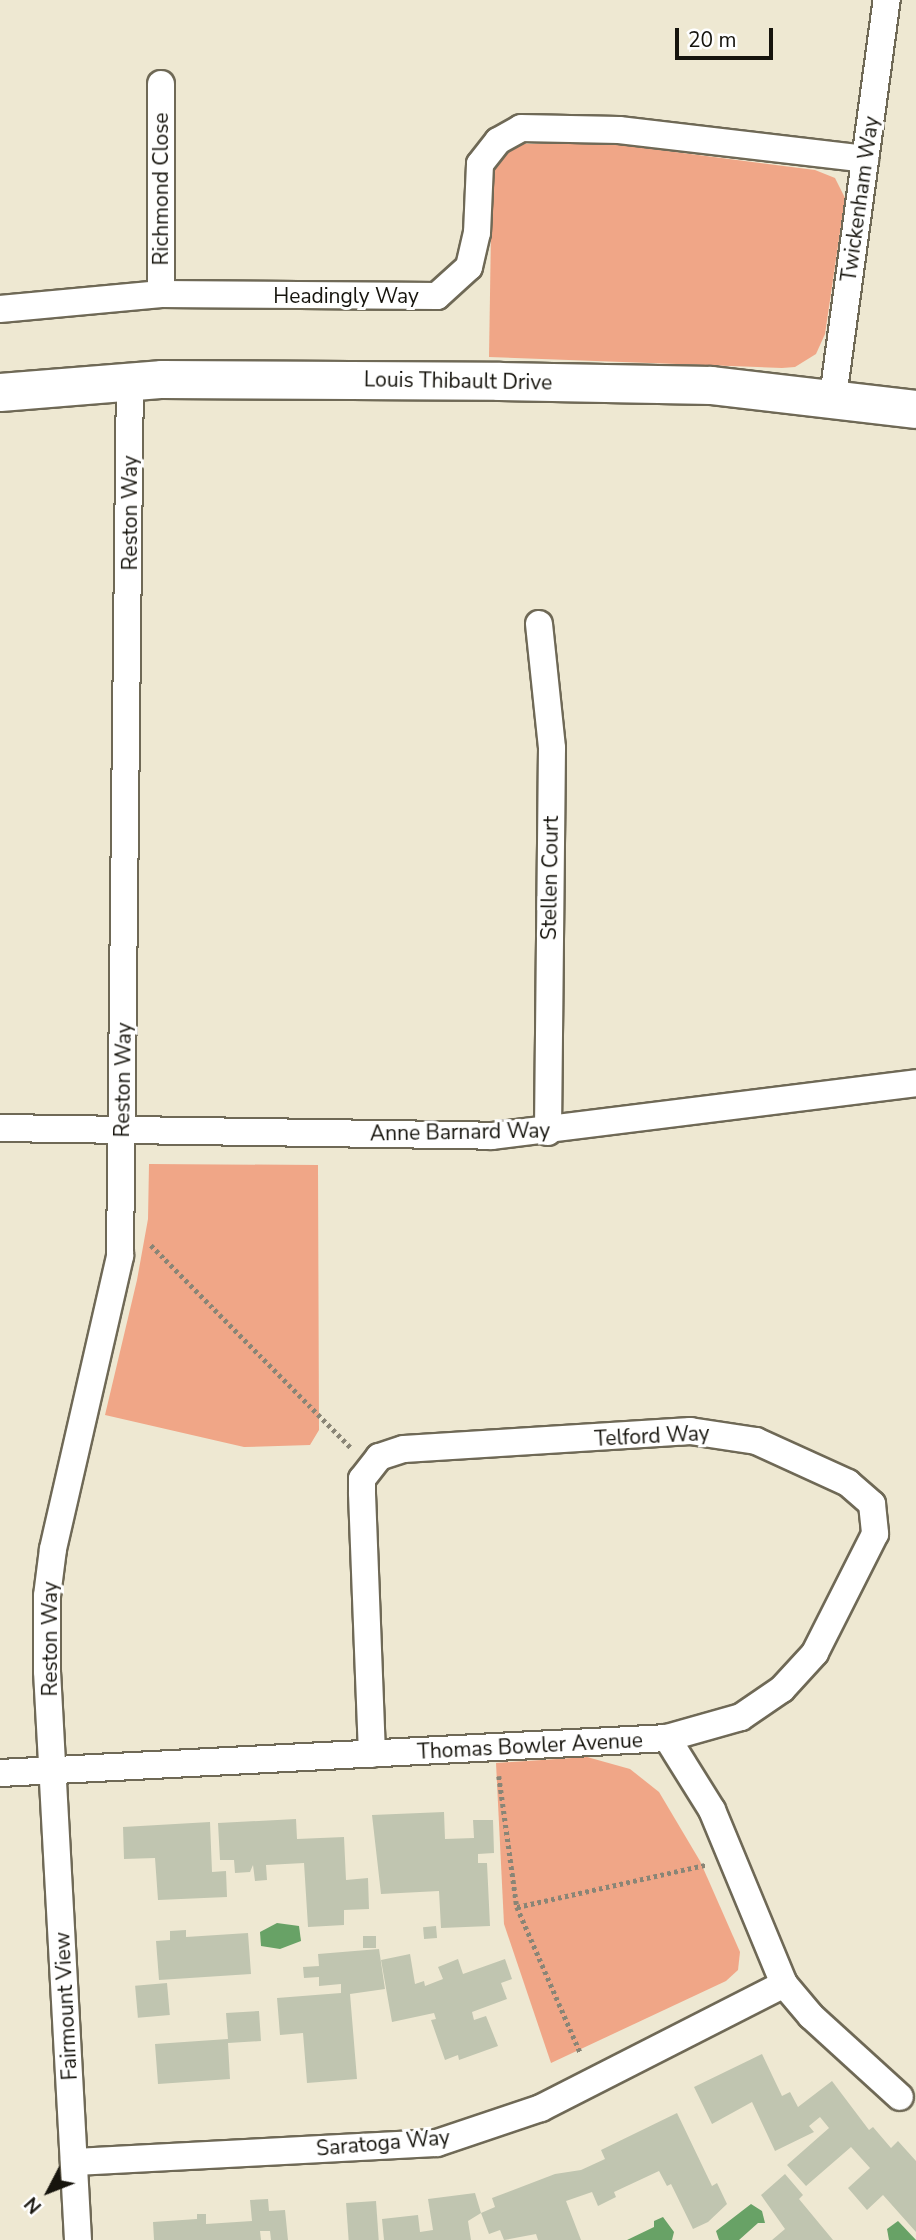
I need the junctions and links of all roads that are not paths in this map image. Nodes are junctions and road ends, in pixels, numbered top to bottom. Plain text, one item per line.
1 (887, 0) edge
2 (161, 84) dead end
3 (865, 159) junction
4 (161, 294) junction
5 (0, 309) edge
6 (131, 380) junction
7 (0, 392) edge
8 (833, 397) junction
9 (916, 409) edge
10 (539, 624) dead end
11 (916, 1083) edge
12 (0, 1128) edge
13 (122, 1129) junction
14 (548, 1132) junction
15 (667, 1738) junction
16 (372, 1754) junction
17 (54, 1771) junction
18 (0, 1773) edge
19 (784, 1984) junction
20 (900, 2097) dead end
21 (74, 2162) junction
22 (78, 2240) edge

1 - 3 street, Twickenham Way
2 - 4 street, Richmond Close
3 - 4 street, Headingly Way
3 - 8 street, Twickenham Way
4 - 5 street, Headingly Way
6 - 7 street, Louis Thibault Drive
6 - 8 street, Louis Thibault Drive
6 - 13 street, Reston Way
8 - 9 street, Louis Thibault Drive
10 - 14 street, Stellen Court
11 - 14 street, Anne Barnard Way
12 - 13 street, Anne Barnard Way
13 - 14 street, Anne Barnard Way
13 - 17 street, Reston Way
15 - 16 street, Thomas Bowler Avenue
15 - 16 street, Telford Way
15 - 19 street, Thomas Bowler Avenue
16 - 17 street, Thomas Bowler Avenue
17 - 18 street, Thomas Bowler Avenue
17 - 21 street, Fairmount View
19 - 20 street, Thomas Bowler Avenue
19 - 21 street, Saratoga Way
21 - 22 street, Fairmount View

